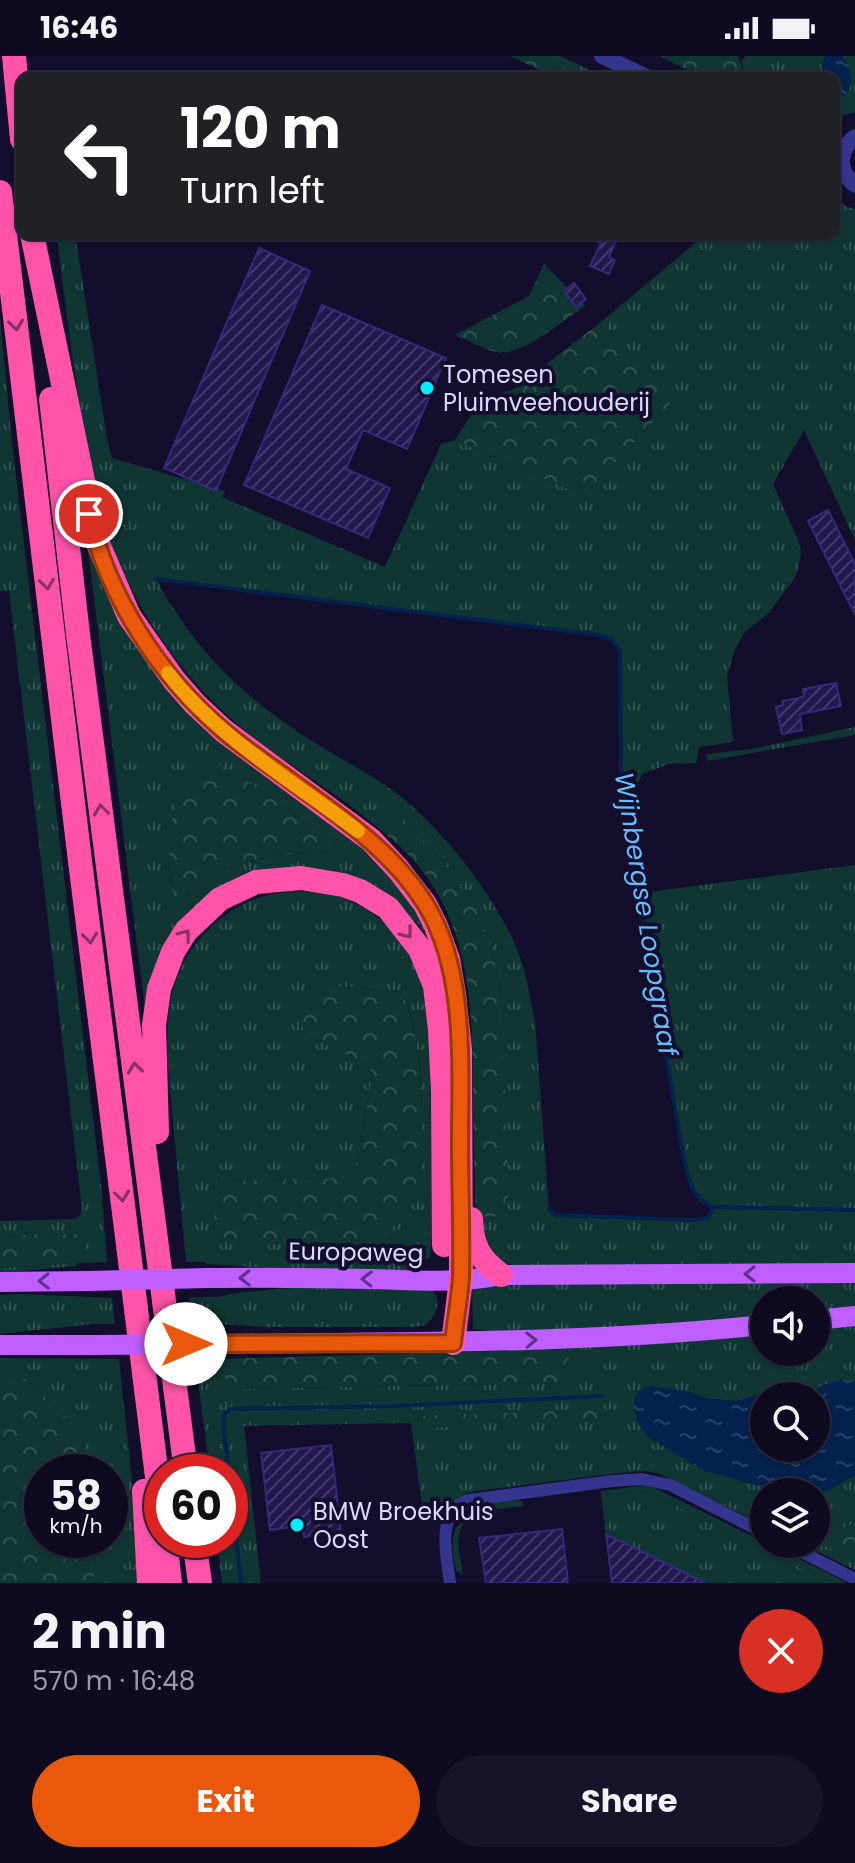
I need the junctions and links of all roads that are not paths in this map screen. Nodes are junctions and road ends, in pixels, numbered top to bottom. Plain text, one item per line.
1 (14, 56) edge
2 (602, 56) edge
3 (636, 72) edge
4 (16, 77) edge
5 (854, 137) edge
6 (844, 173) edge
7 (0, 192) edge
8 (33, 240) edge
9 (33, 240) edge
10 (460, 1166) junction
11 (159, 1256) junction
12 (855, 1273) edge
13 (501, 1275) junction
14 (453, 1280) junction
15 (0, 1282) edge
16 (855, 1316) edge
17 (830, 1319) edge
18 (750, 1327) edge
19 (453, 1343) junction
20 (0, 1345) edge
21 (144, 1377) junction
22 (154, 1454) edge
23 (184, 1454) edge
24 (750, 1526) edge
25 (167, 1558) edge
26 (197, 1558) edge
27 (814, 1558) edge
28 (855, 1579) edge
29 (149, 1583) edge
30 (170, 1583) edge
31 (200, 1583) edge
32 (450, 1583) edge

1 - 4 highway
2 - 3 street
5 - 6 street
7 -> 21 highway
8 - 10 highway
11 -> 9 highway
10 - 13 highway
10 - 14 highway
11 -> 14 highway
11 - 23 highway
12 -> 13 main road, Europaweg
13 - 14 main road, Europaweg
14 -> 15 main road, Europaweg, bridge
14 - 19 highway
16 - 17 main road
19 -> 18 main road
19 - 20 main road, bridge
21 - 22 highway
21 - 29 highway
24 - 32 street
25 - 30 highway
26 - 31 highway
27 - 28 street

